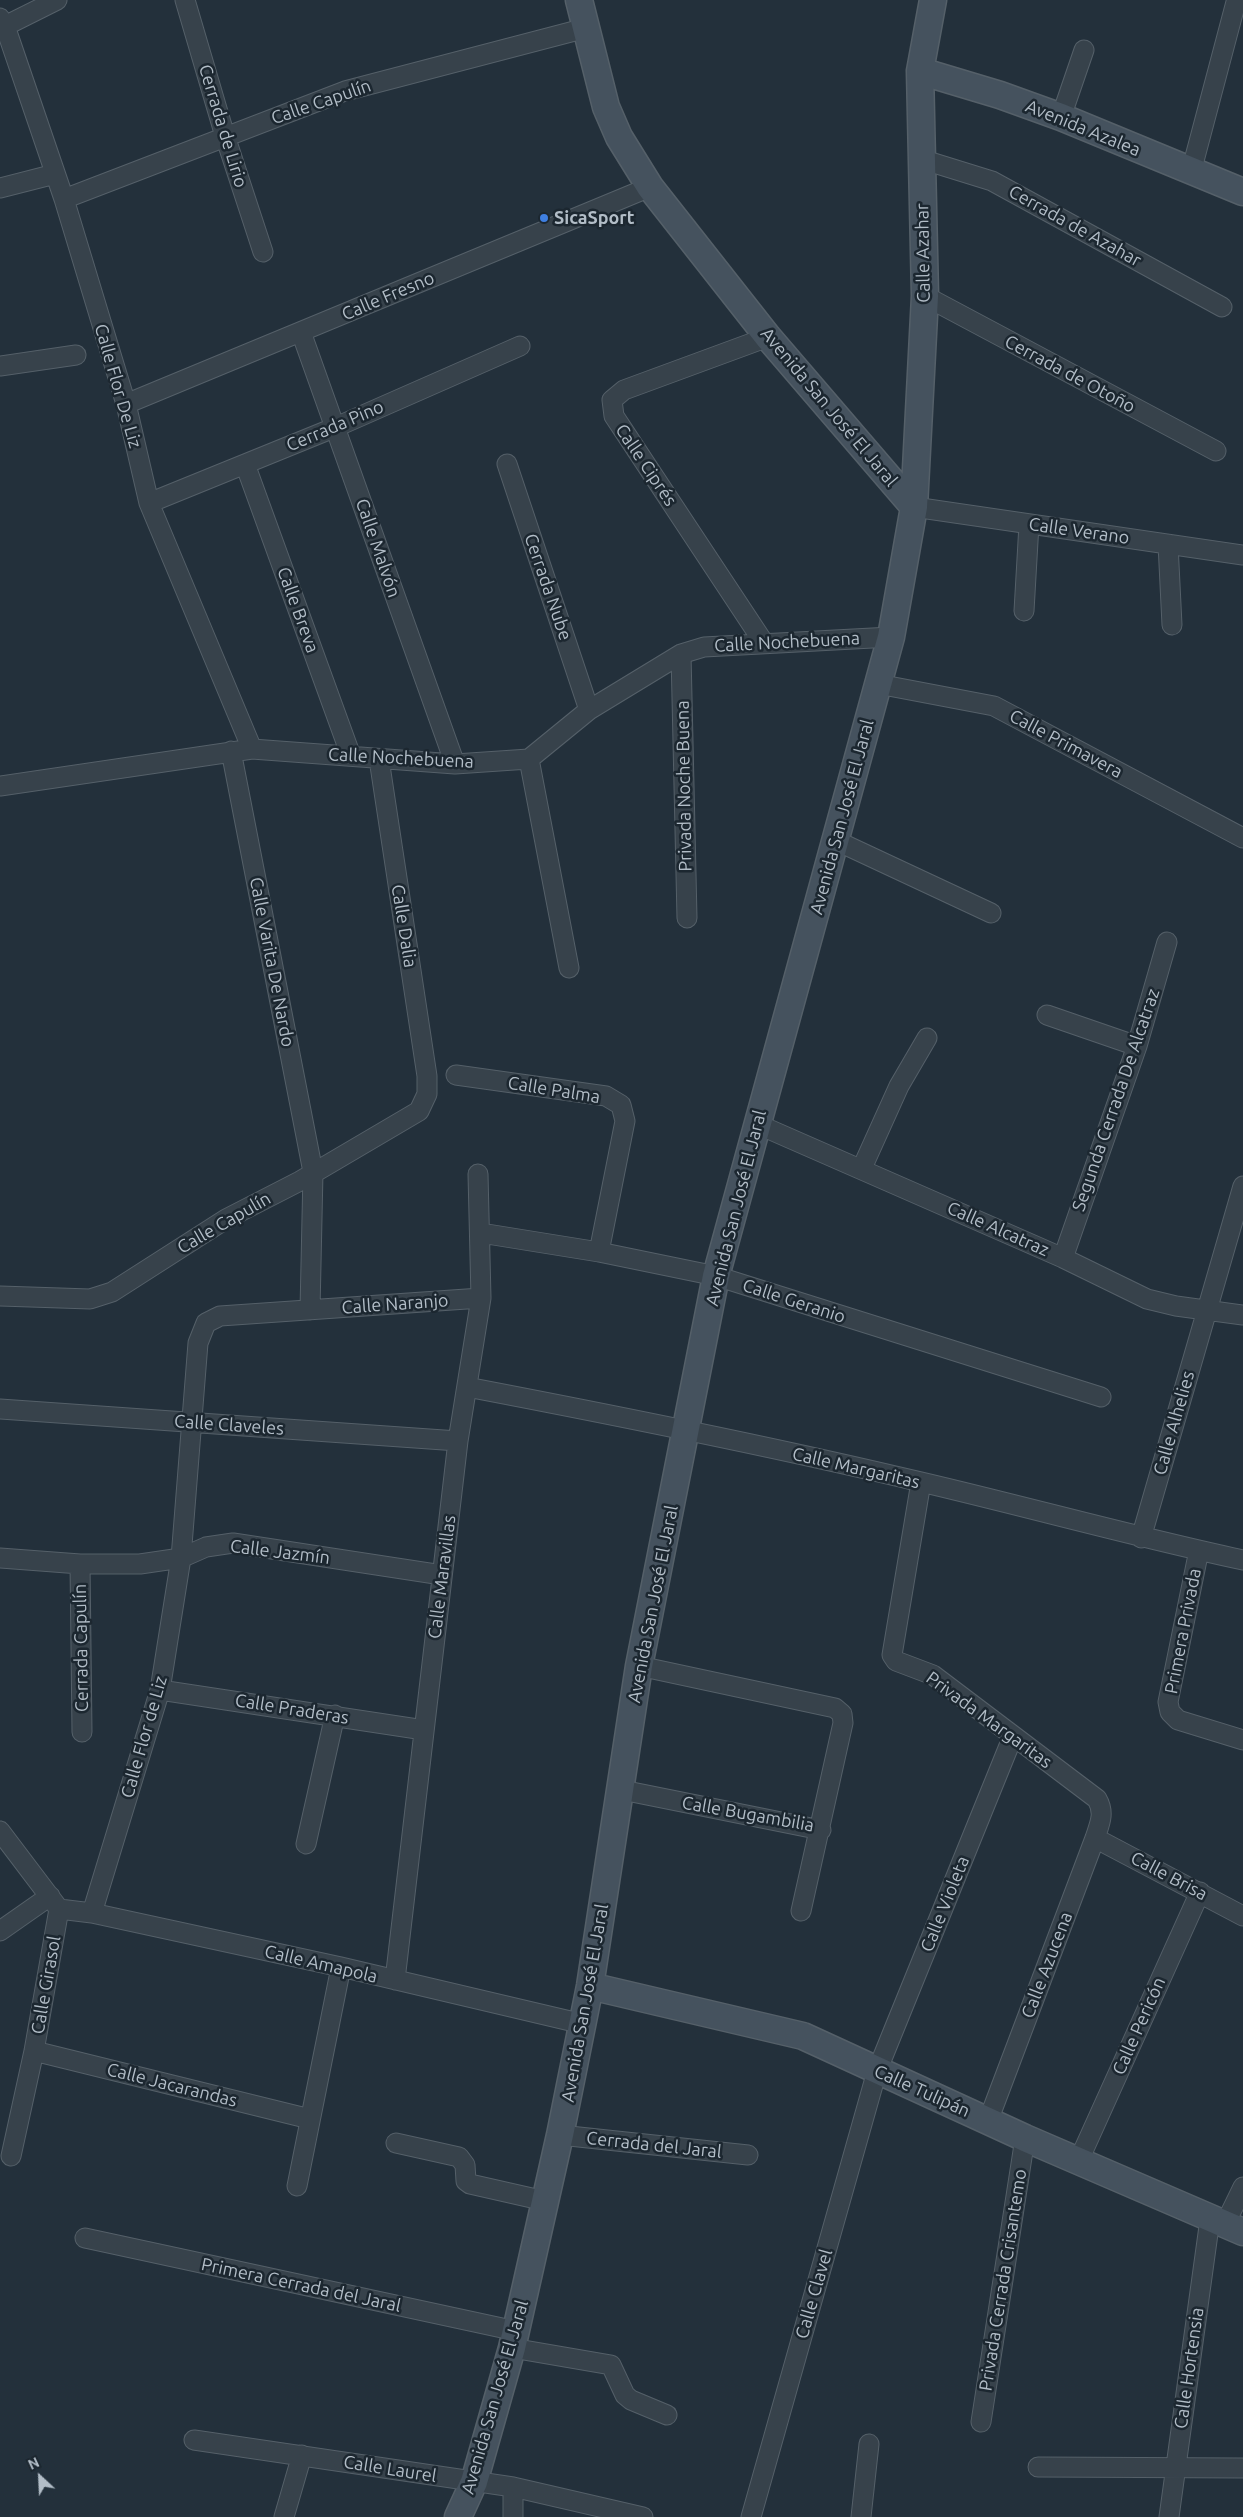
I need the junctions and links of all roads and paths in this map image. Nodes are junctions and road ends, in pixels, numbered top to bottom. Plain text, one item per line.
1 (57, 0) edge
2 (185, 0) edge
3 (580, 0) edge
4 (934, 0) edge
5 (1236, 2) dead end
6 (3, 22) edge
7 (586, 28) junction
8 (1084, 50) dead end
9 (920, 71) junction
10 (1061, 117) junction
11 (225, 136) junction
12 (921, 159) junction
13 (1191, 172) junction
14 (55, 174) junction
15 (650, 187) junction
16 (0, 188) edge
17 (1243, 192) edge
18 (64, 199) junction
19 (263, 252) dead end
20 (925, 296) junction
21 (1222, 307) dead end
22 (301, 332) junction
23 (768, 337) junction
24 (520, 346) dead end
25 (76, 355) dead end
26 (0, 366) edge
27 (126, 404) junction
28 (336, 427) junction
29 (1216, 451) dead end
30 (244, 464) junction
31 (506, 464) dead end
32 (149, 503) junction
33 (914, 507) junction
34 (1029, 524) junction
35 (1168, 544) junction
36 (1243, 555) edge
37 (1024, 611) dead end
38 (1172, 625) dead end
39 (891, 637) junction
40 (764, 643) junction
41 (681, 654) junction
42 (878, 684) junction
43 (589, 710) junction
44 (252, 749) junction
45 (230, 751) junction
46 (350, 756) junction
47 (379, 759) junction
48 (529, 759) junction
49 (455, 764) junction
50 (0, 786) edge
51 (1243, 838) edge
52 (837, 840) junction
53 (991, 913) dead end
54 (687, 918) dead end
55 (1167, 942) dead end
56 (569, 968) dead end
57 (1047, 1015) dead end
58 (927, 1038) dead end
59 (1137, 1046) junction
60 (456, 1075) dead end
61 (427, 1094) joint
62 (757, 1124) junction
63 (862, 1168) junction
64 (313, 1172) junction
65 (478, 1174) dead end
66 (1243, 1186) edge
67 (481, 1232) junction
68 (599, 1252) junction
69 (1062, 1258) junction
70 (716, 1276) junction
71 (0, 1296) edge
72 (481, 1298) junction
73 (1206, 1309) junction
74 (310, 1310) junction
75 (1243, 1315) edge
76 (206, 1324) joint
77 (467, 1387) junction
78 (1101, 1398) dead end
79 (0, 1409) edge
80 (190, 1422) junction
81 (688, 1430) junction
82 (458, 1441) junction
83 (921, 1482) junction
84 (1141, 1538) junction
85 (1198, 1550) junction
86 (0, 1558) edge
87 (180, 1558) junction
88 (1243, 1560) edge
89 (80, 1564) junction
90 (442, 1575) junction
91 (639, 1666) junction
92 (160, 1690) junction
93 (336, 1715) junction
94 (424, 1730) junction
95 (82, 1732) dead end
96 (1013, 1736) junction
97 (1243, 1740) edge
98 (622, 1790) junction
99 (1102, 1808) joint
100 (821, 1830) junction
101 (0, 1831) edge
102 (1095, 1838) junction
103 (306, 1844) dead end
104 (1200, 1892) junction
105 (55, 1902) junction
106 (800, 1911) dead end
107 (92, 1913) junction
108 (1243, 1916) edge
109 (0, 1930) edge
110 (341, 1967) junction
111 (395, 1980) junction
112 (590, 1986) junction
113 (582, 2024) junction
114 (34, 2051) junction
115 (876, 2071) junction
116 (310, 2120) junction
117 (988, 2121) junction
118 (560, 2135) junction
119 (1025, 2138) junction
120 (396, 2143) dead end
121 (748, 2155) dead end
122 (11, 2156) dead end
123 (1079, 2160) junction
124 (297, 2186) dead end
125 (1243, 2187) edge
126 (545, 2201) junction
127 (1226, 2225) edge
128 (85, 2238) dead end
129 (514, 2339) junction
130 (667, 2415) dead end
131 (981, 2422) dead end
132 (194, 2440) dead end
133 (869, 2444) dead end
134 (302, 2455) junction
135 (1038, 2467) dead end
136 (1243, 2468) edge
137 (1174, 2469) junction
138 (474, 2482) junction
139 (513, 2486) junction
140 (284, 2517) edge
141 (458, 2517) edge
142 (513, 2517) edge
143 (643, 2517) edge
144 (751, 2517) edge
145 (862, 2517) edge
146 (1168, 2517) edge

1 - 6 street
2 - 11 street, Cerrada de Lirio
3 - 7 street, Avenida San José El Jaral
4 - 9 street, Calle Azahar
5 - 13 street
6 - 14 street, Calle Flor De Liz
7 - 11 street, Calle Capulín
7 - 15 street, Avenida San José El Jaral
8 - 10 street
9 - 10 street, Avenida Azalea
9 - 12 street, Calle Azahar
10 - 13 street, Avenida Azalea
11 - 18 street, Calle Capulín
11 - 19 street, Cerrada de Lirio
12 - 20 street, Calle Azahar
12 - 21 street, Cerrada de Azahar
13 - 17 street, Avenida Azalea
14 - 16 street
14 - 18 street, Calle Flor De Liz
15 - 22 street, Calle Fresno
15 - 23 street, Avenida San José El Jaral
18 - 27 street, Calle Flor De Liz
20 - 29 street, Cerrada de Otoño
20 - 33 street, Calle Azahar
22 - 27 street, Calle Fresno
22 - 28 street, Calle Malvón
23 - 33 street, Avenida San José El Jaral
23 - 40 street, Calle Ciprés
24 - 28 street, Cerrada Pino
25 - 26 street
27 - 32 street, Calle Flor De Liz
28 - 30 street, Cerrada Pino
28 - 49 street, Calle Malvón
30 - 32 street, Cerrada Pino
30 - 46 street, Calle Breva
31 - 43 street, Cerrada Nube
32 - 44 street, Calle Flor De Liz
33 - 34 street, Calle Verano
33 - 39 street, Avenida San José El Jaral
34 - 35 street, Calle Verano
34 - 37 street
35 - 36 street, Calle Verano
35 - 38 street
39 - 40 street, Calle Nochebuena
39 - 42 street, Avenida San José El Jaral
40 - 41 street, Calle Nochebuena
41 - 43 street, Calle Nochebuena
41 - 54 street, Privada Noche Buena
42 - 51 street, Calle Primavera
42 - 52 street, Avenida San José El Jaral
43 - 48 street, Calle Nochebuena
44 - 45 street, Calle Nochebuena
44 - 46 street, Calle Nochebuena
45 - 50 street, Calle Nochebuena
45 - 64 street, Calle Varita De Nardo
46 - 47 street, Calle Nochebuena
47 - 49 street, Calle Nochebuena
47 - 61 street, Calle Dalia
48 - 49 street, Calle Nochebuena
48 - 56 street
52 - 53 street
52 - 62 street, Avenida San José El Jaral
55 - 59 street, Segunda Cerrada De Alcatraz
57 - 59 street
58 - 63 street
59 - 69 street, Segunda Cerrada De Alcatraz
60 - 68 street, Calle Palma
61 - 64 street, Calle Capulín
62 - 63 street, Calle Alcatraz
62 - 70 street, Avenida San José El Jaral
63 - 69 street, Calle Alcatraz
64 - 71 street, Calle Capulín
64 - 74 street
65 - 67 street, Calle Maravillas
66 - 73 street, Calle Alhelies
67 - 68 street, Calle Geranio
67 - 72 street, Calle Maravillas
68 - 70 street, Calle Geranio
69 - 73 street, Calle Alcatraz
70 - 78 street, Calle Geranio
70 - 81 street, Avenida San José El Jaral
72 - 74 street, Calle Naranjo
72 - 77 street, Calle Maravillas
73 - 75 street, Calle Alcatraz
73 - 84 street, Calle Alhelies
74 - 76 street, Calle Naranjo
76 - 80 street, Calle Flor de Liz
77 - 81 street, Calle Margaritas
77 - 82 street, Calle Maravillas
79 - 80 street, Calle Claveles
80 - 82 street, Calle Claveles
80 - 87 street, Calle Flor de Liz
81 - 83 street, Calle Margaritas
81 - 91 street, Avenida San José El Jaral
82 - 90 street, Calle Maravillas
83 - 84 street, Calle Margaritas
83 - 96 street, Privada Margaritas
84 - 85 street, Calle Margaritas
85 - 88 street, Calle Margaritas
85 - 97 street, Primera Privada
86 - 89 street, Calle Jazmín
87 - 89 street, Calle Jazmín
87 - 90 street, Calle Jazmín
87 - 92 street, Calle Flor de Liz
89 - 95 street, Cerrada Capulín
90 - 94 street, Calle Maravillas
91 - 98 street, Avenida San José El Jaral
91 - 100 street, Calle Bugambilia
92 - 93 street, Calle Praderas
92 - 107 street, Calle Flor de Liz
93 - 94 street, Calle Praderas
93 - 103 street
94 - 111 street, Calle Maravillas
96 - 99 street, Privada Margaritas
96 - 115 street, Calle Violeta
98 - 100 street, Calle Bugambilia
98 - 112 street, Avenida San José El Jaral
99 - 102 street, Calle Azucena
100 - 106 street
101 - 105 street
102 - 104 street, Calle Brisa
102 - 117 street, Calle Azucena
104 - 108 street, Calle Brisa
104 - 123 street, Calle Pericón
105 - 107 street, Calle Amapola
105 - 109 street
105 - 114 street, Calle Girasol
107 - 110 street, Calle Amapola
110 - 111 street, Calle Amapola
110 - 116 street
111 - 113 street, Calle Amapola
112 - 113 street, Avenida San José El Jaral
112 - 115 street, Calle Tulipán
113 - 118 street, Avenida San José El Jaral
114 - 116 street, Calle Jacarandas
114 - 122 street, Calle Girasol
115 - 117 street, Calle Tulipán
115 - 144 street, Calle Clavel
116 - 124 street
117 - 119 street, Calle Tulipán
118 - 121 street, Cerrada del Jaral
118 - 126 street, Avenida San José El Jaral
119 - 123 street, Calle Tulipán
119 - 131 street, Privada Cerrada Crisantemo
120 - 126 street
123 - 127 street, Calle Tulipán
125 - 127 street, Calle Hortensia
126 - 129 street, Avenida San José El Jaral
127 - 137 street, Calle Hortensia
128 - 129 street, Primera Cerrada del Jaral
129 - 130 street, Primera Cerrada del Jaral
129 - 138 street, Avenida San José El Jaral
132 - 134 street, Calle Laurel
133 - 145 street
134 - 138 street, Calle Laurel
134 - 140 street
135 - 137 street
136 - 137 street
137 - 146 street, Calle Hortensia
138 - 139 street, Calle Laurel
138 - 141 street, Avenida San José El Jaral
139 - 142 street
139 - 143 street, Calle Laurel

